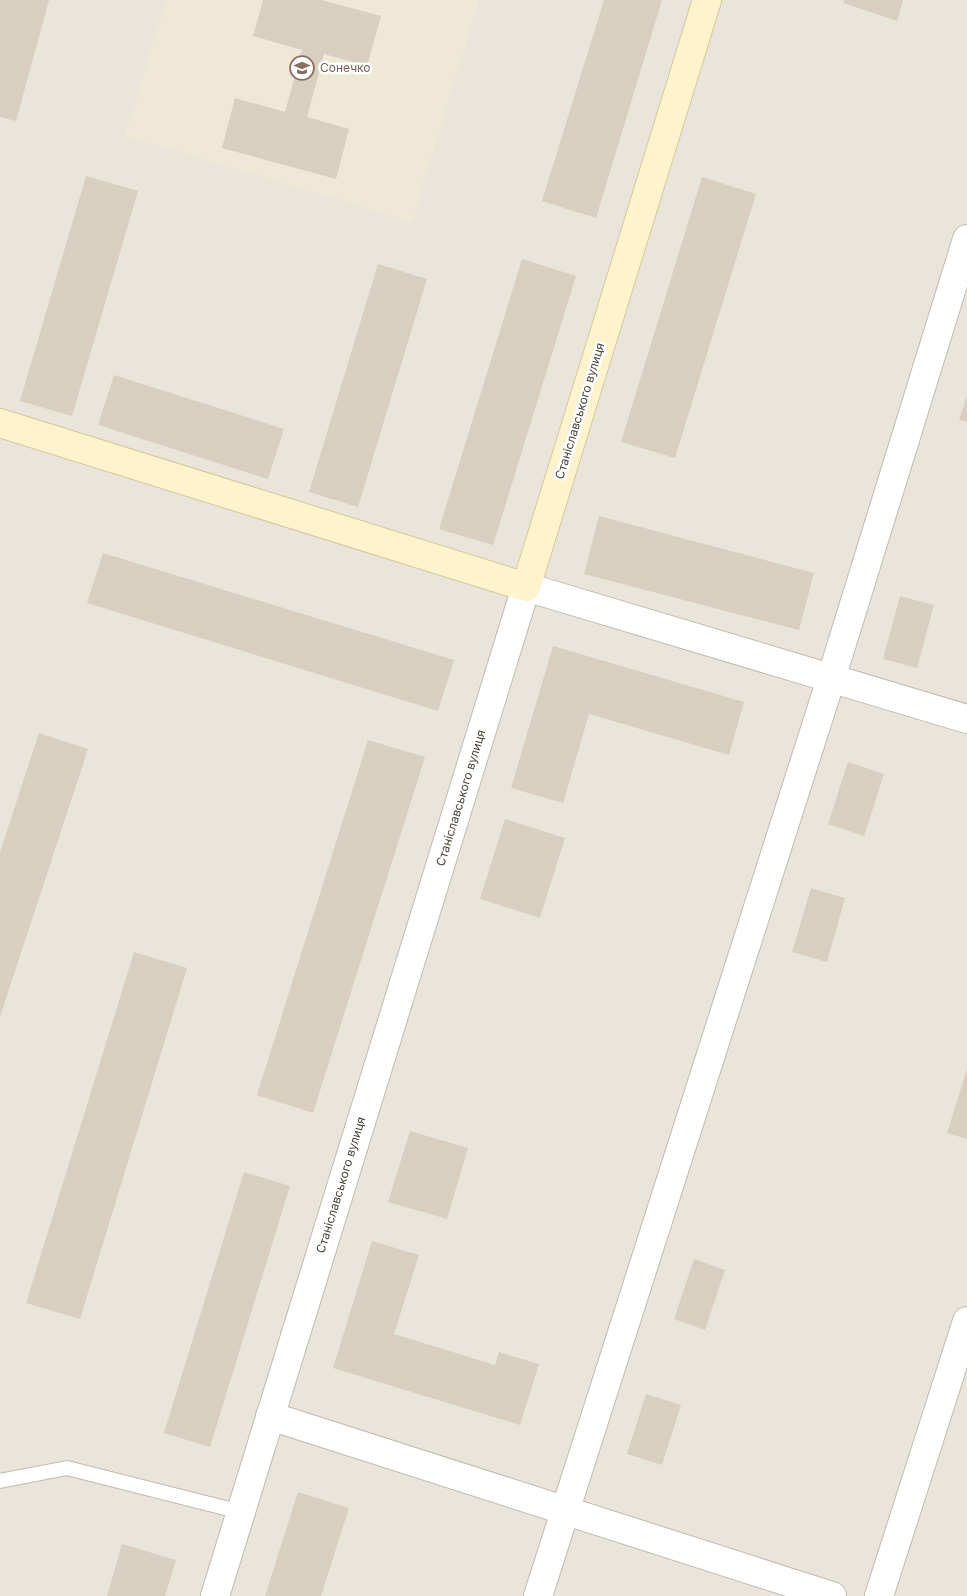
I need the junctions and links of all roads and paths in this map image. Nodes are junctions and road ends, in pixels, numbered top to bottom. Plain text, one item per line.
1 (707, 0) edge
2 (967, 239) edge
3 (0, 424) edge
4 (526, 587) junction
5 (831, 679) junction
6 (967, 719) edge
7 (967, 1321) edge
8 (270, 1416) junction
9 (0, 1481) edge
10 (566, 1510) junction
11 (241, 1512) junction
12 (214, 1596) edge
13 (538, 1596) edge
14 (832, 1596) edge
15 (879, 1596) edge

1 - 4 street, Станіславського вулиця
2 - 5 street
3 - 4 street
4 - 5 street
4 - 8 street, Станіславського вулиця
5 - 6 street
5 - 10 street
7 - 15 street
8 - 10 street
8 - 11 street, Станіславського вулиця
9 - 11 lane
10 - 13 street
10 - 14 street
11 - 12 street, Станіславського вулиця

